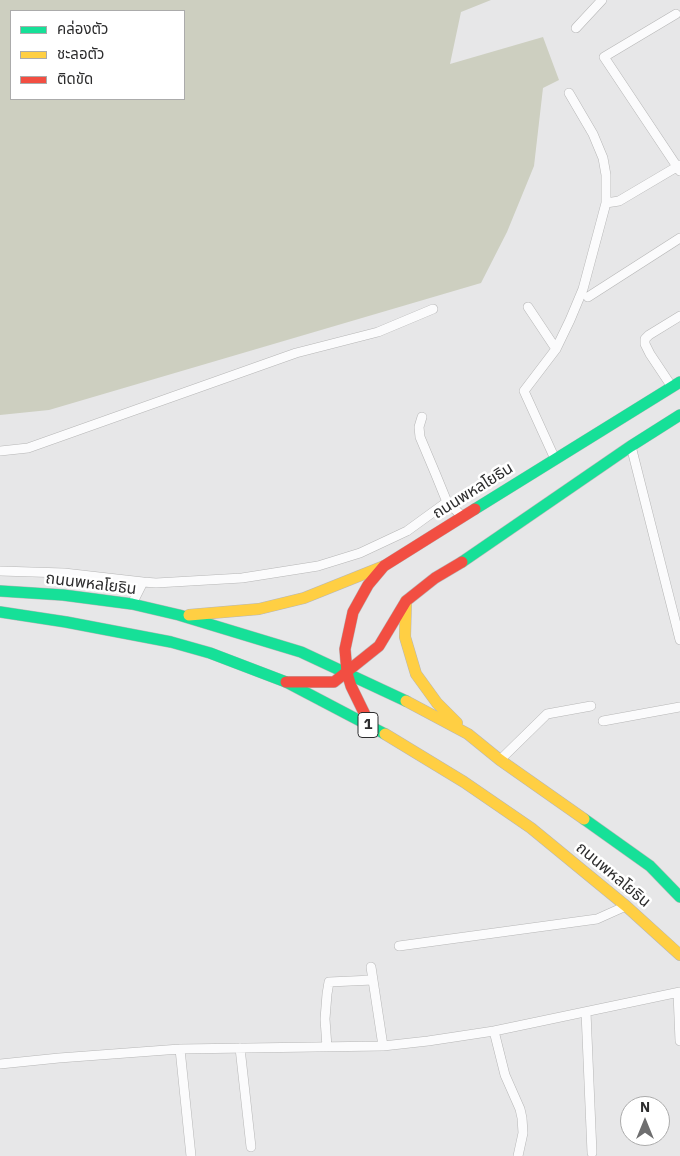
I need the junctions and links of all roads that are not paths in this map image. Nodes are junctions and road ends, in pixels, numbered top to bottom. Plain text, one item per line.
1 (602, 0) edge
2 (676, 14) dead end
3 (576, 28) dead end
4 (569, 93) dead end
5 (679, 168) edge
6 (606, 203) junction
7 (680, 238) edge
8 (588, 297) dead end
9 (528, 307) dead end
10 (433, 309) dead end
11 (680, 316) edge
12 (556, 349) junction
13 (676, 385) edge
14 (680, 416) edge
15 (422, 417) dead end
16 (631, 446) junction
17 (0, 451) edge
18 (555, 459) junction
19 (447, 502) junction
20 (462, 516) junction
21 (384, 566) junction
22 (0, 571) edge
23 (143, 582) junction
24 (0, 591) edge
25 (406, 601) junction
26 (132, 604) junction
27 (0, 612) edge
28 (178, 615) junction
29 (680, 640) edge
30 (348, 673) junction
31 (286, 682) junction
32 (591, 706) dead end
33 (680, 707) edge
34 (603, 721) dead end
35 (371, 727) junction
36 (468, 734) junction
37 (500, 760) junction
38 (680, 897) edge
39 (626, 906) junction
40 (399, 946) dead end
41 (680, 955) edge
42 (371, 967) dead end
43 (373, 980) junction
44 (679, 992) edge
45 (586, 1012) junction
46 (494, 1031) junction
47 (680, 1041) edge
48 (383, 1046) junction
49 (327, 1047) junction
50 (240, 1048) junction
51 (180, 1050) junction
52 (0, 1064) edge
53 (251, 1147) dead end
54 (592, 1153) dead end
55 (191, 1156) edge
56 (518, 1156) edge

1 - 3 street
2 - 5 street
4 - 6 street
5 - 6 street
6 - 12 street
7 - 8 street
9 - 12 street
10 - 17 street
11 - 13 street
12 - 18 street
13 - 18 main road, ถนนพหลโยธิน
14 - 16 main road, ถนนพหลโยธิน
15 - 19 street
16 - 25 main road, ถนนพหลโยธิน
16 - 29 street
18 - 20 main road, ถนนพหลโยธิน
19 - 20 street
19 - 23 street
20 - 21 main road, ถนนพหลโยธิน
21 - 28 main road
21 - 30 main road, ถนนพหลโยธิน
22 - 23 street
23 - 26 street
24 - 26 main road, ถนนพหลโยธิน / 1
25 - 30 main road, ถนนพหลโยธิน
25 - 36 main road
26 - 28 main road, ถนนพหลโยธิน / 1
27 - 31 main road, ถนนพหลโยธิน / 1
28 - 30 main road, ถนนพหลโยธิน / 1
30 - 31 main road, ถนนพหลโยธิน
30 - 35 main road, ถนนพหลโยธิน
30 - 36 main road, ถนนพหลโยธิน / 1
31 - 35 main road, ถนนพหลโยธิน / 1
32 - 37 street
33 - 34 street
35 - 39 main road, ถนนพหลโยธิน / 1
36 - 37 main road, ถนนพหลโยธิน / 1
37 - 38 main road, ถนนพหลโยธิน / 1
39 - 40 street
39 - 41 main road, ถนนพหลโยธิน / 1
42 - 43 street
43 - 48 street
43 - 49 street
44 - 45 street
44 - 47 street
45 - 46 street
45 - 54 street
46 - 48 street
46 - 56 street
48 - 49 street
49 - 50 street
50 - 51 street
50 - 53 street
51 - 52 street
51 - 55 street

